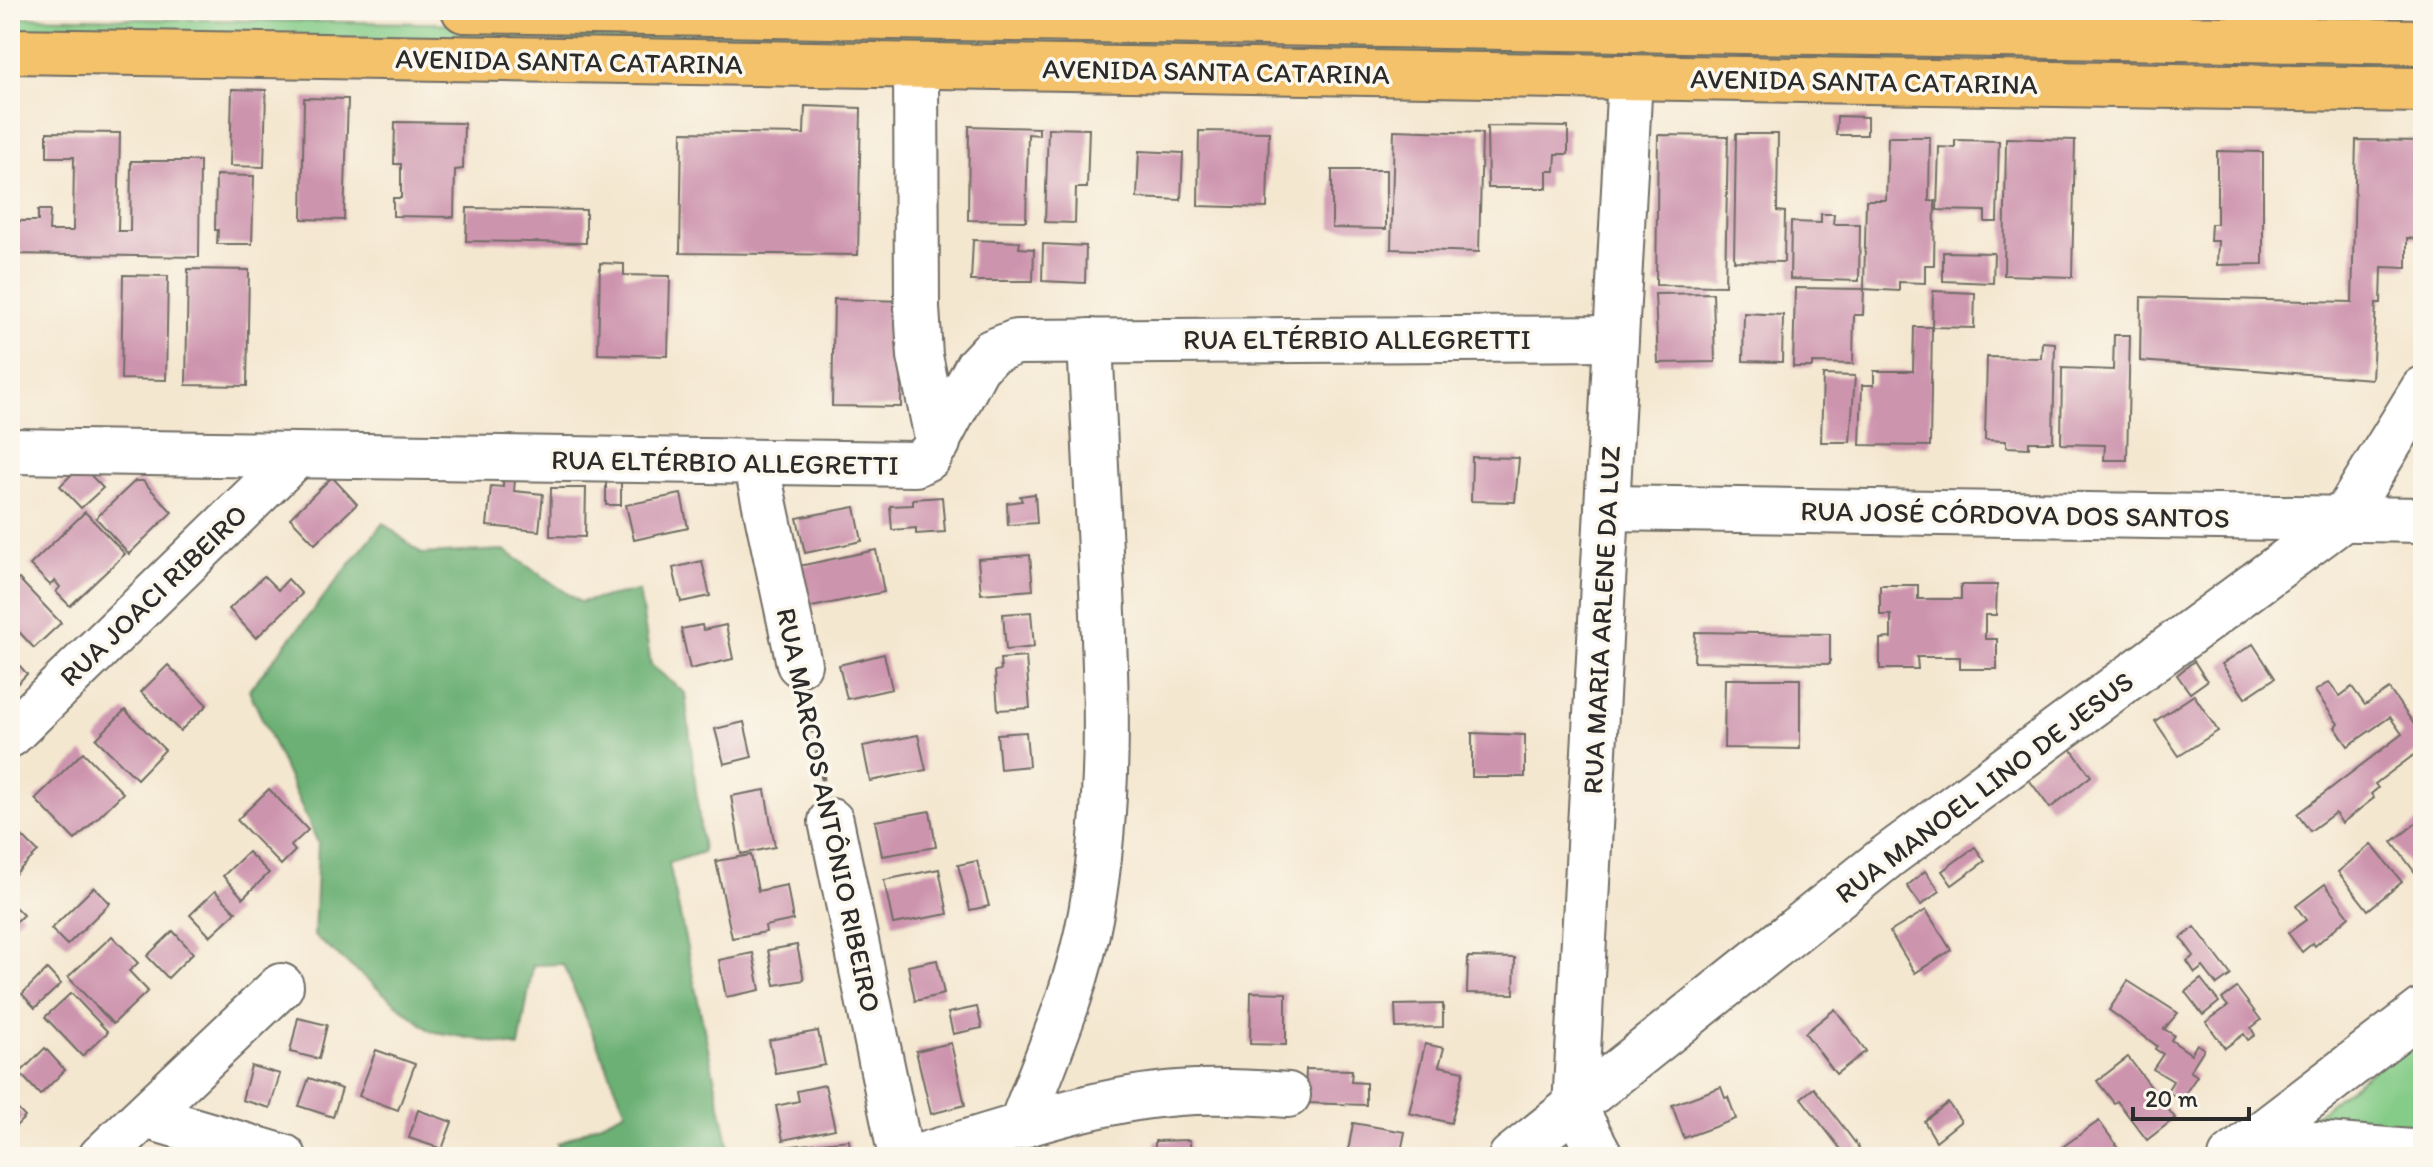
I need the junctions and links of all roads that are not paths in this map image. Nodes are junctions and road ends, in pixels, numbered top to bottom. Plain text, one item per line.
1 (464, 10) edge
2 (573, 11) edge
3 (1093, 15) edge
4 (2084, 23) edge
5 (2423, 42) edge
6 (10, 51) edge
7 (916, 66) junction
8 (1630, 77) junction
9 (2423, 90) edge
10 (1616, 338) junction
11 (1090, 341) junction
12 (2423, 389) edge
13 (938, 443) junction
14 (10, 451) edge
15 (296, 456) junction
16 (756, 463) junction
17 (1607, 508) junction
18 (2343, 519) junction
19 (2423, 520) edge
20 (799, 664) road end
21 (10, 735) edge
22 (831, 821) road end
23 (281, 986) dead end
24 (2423, 1010) edge
25 (1288, 1095) dead end
26 (1575, 1108) junction
27 (145, 1116) junction
28 (1020, 1127) junction
29 (2242, 1148) edge
30 (2423, 1153) edge
31 (101, 1157) edge
32 (284, 1157) edge
33 (901, 1157) edge
34 (917, 1157) edge
35 (1511, 1157) edge
36 (1601, 1157) edge

1 - 2 main road, AVENIDA SANTA CATARINA
2 - 3 main road, AVENIDA SANTA CATARINA
3 - 4 main road, AVENIDA SANTA CATARINA
4 - 5 main road, AVENIDA SANTA CATARINA
6 - 7 main road, AVENIDA SANTA CATARINA
7 - 8 main road, AVENIDA SANTA CATARINA
7 - 13 street
8 - 9 main road, AVENIDA SANTA CATARINA
8 - 10 street, RUA MARIA ARLENE DA LUZ
10 - 11 street, RUA ELTÉRBIO ALLEGRETTI
10 - 17 street, RUA MARIA ARLENE DA LUZ
11 - 13 street, RUA ELTÉRBIO ALLEGRETTI
11 - 28 street
12 - 18 street, RUA MANOEL LINO DE JESUS
13 - 16 street, RUA ELTÉRBIO ALLEGRETTI
14 - 15 street, RUA ELTÉRBIO ALLEGRETTI
15 - 16 street, RUA ELTÉRBIO ALLEGRETTI
15 - 21 street, RUA JOACI RIBEIRO
16 - 20 street, RUA MARCOS ANTÔNIO RIBEIRO
17 - 18 street, RUA JOSÉ CÓRDOVA DOS SANTOS
17 - 26 street, RUA MARIA ARLENE DA LUZ
18 - 19 street, RUA JOSÉ CÓRDOVA DOS SANTOS
18 - 26 street, RUA MANOEL LINO DE JESUS
22 - 33 street, RUA MARCOS ANTÔNIO RIBEIRO
23 - 27 street
24 - 29 street
25 - 28 street
26 - 35 street, RUA MANOEL LINO DE JESUS
26 - 36 street
27 - 31 street
27 - 32 street
28 - 34 street
29 - 30 street

